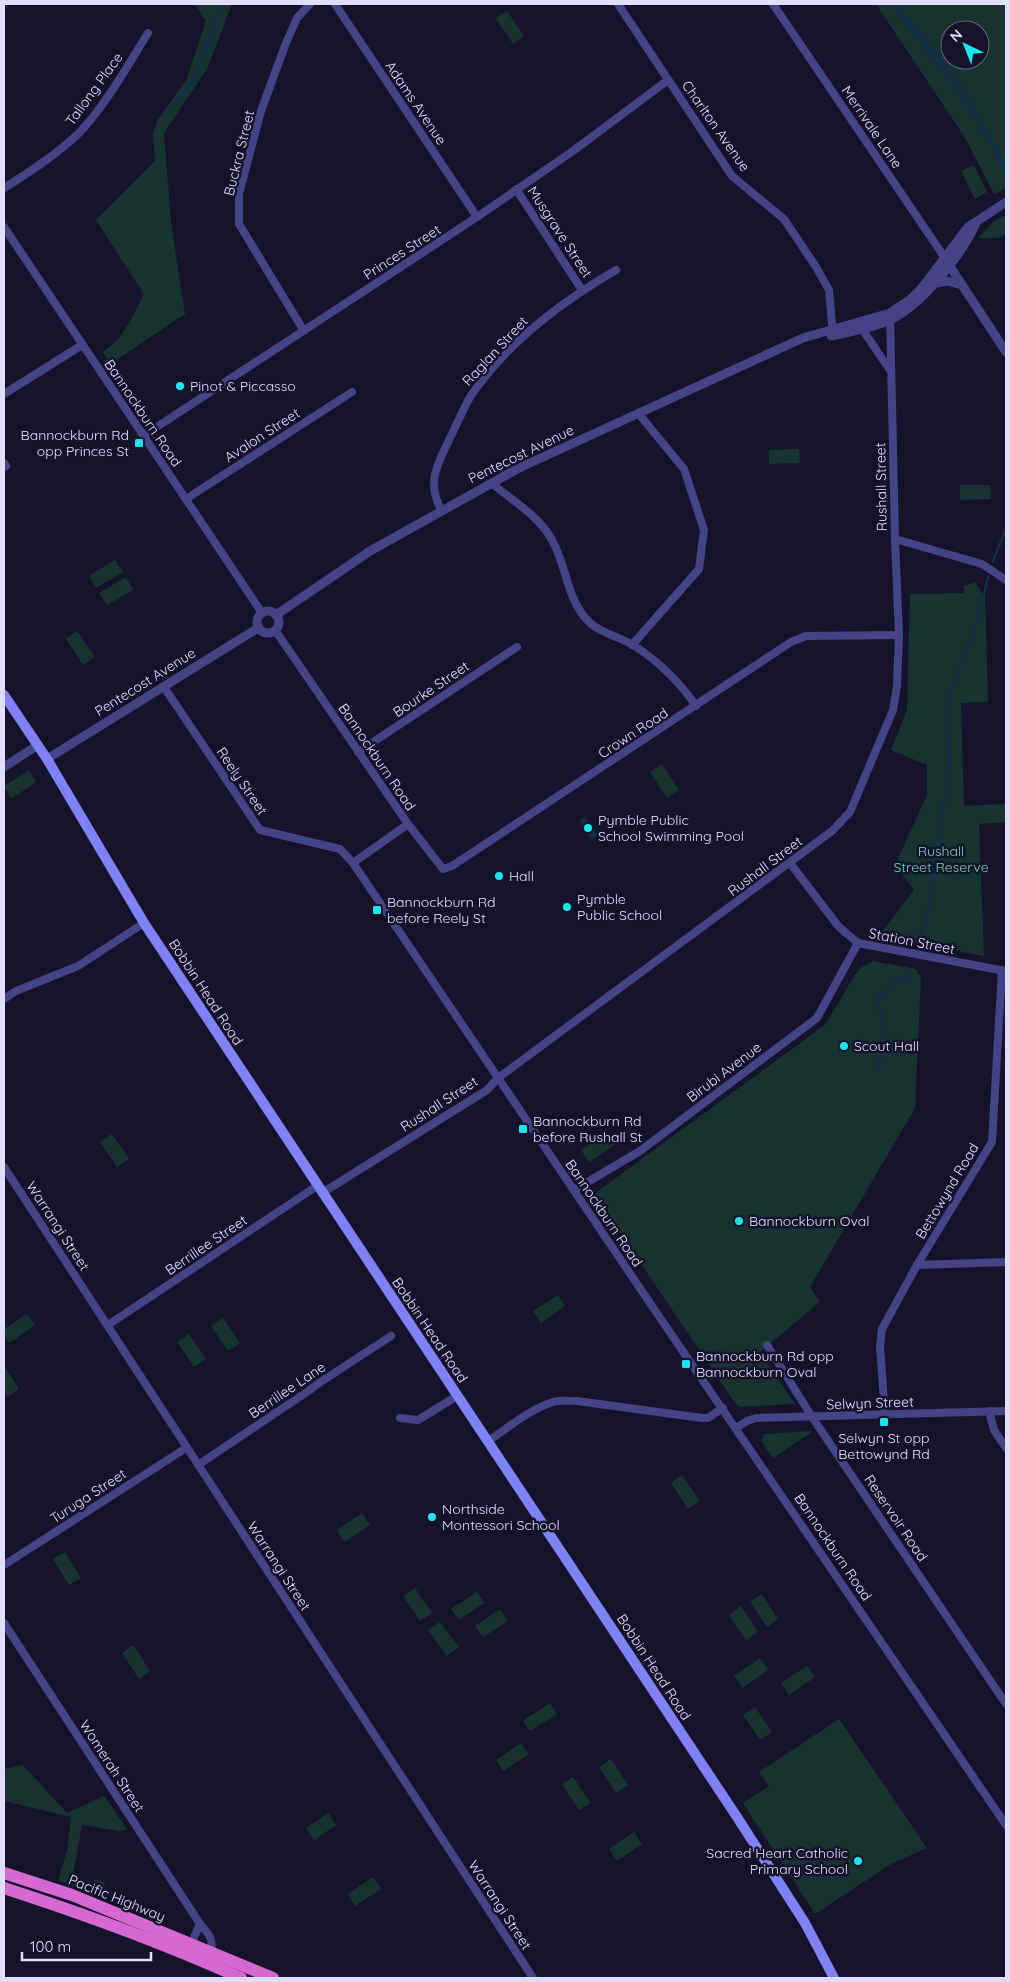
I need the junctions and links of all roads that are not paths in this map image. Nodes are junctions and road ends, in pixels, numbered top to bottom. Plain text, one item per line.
1 (310, 4) edge
2 (335, 4) edge
3 (618, 4) edge
4 (773, 4) edge
5 (148, 34) dead end
6 (668, 80) junction
7 (4, 188) edge
8 (516, 189) junction
9 (1006, 202) edge
10 (477, 217) junction
11 (4, 227) edge
12 (947, 261) junction
13 (616, 270) dead end
14 (936, 283) junction
15 (962, 285) junction
16 (582, 290) junction
17 (890, 316) junction
18 (862, 329) junction
19 (304, 331) junction
20 (833, 333) junction
21 (82, 345) junction
22 (1006, 352) edge
23 (890, 370) junction
24 (352, 392) dead end
25 (4, 394) edge
26 (638, 414) junction
27 (144, 436) junction
28 (492, 483) junction
29 (186, 500) junction
30 (442, 510) junction
31 (895, 538) junction
32 (1006, 580) edge
33 (262, 613) junction
34 (276, 615) junction
35 (258, 628) junction
36 (275, 630) junction
37 (899, 635) junction
38 (632, 645) junction
39 (517, 647) dead end
40 (164, 687) junction
41 (4, 695) edge
42 (696, 706) junction
43 (38, 746) junction
44 (358, 752) junction
45 (47, 759) junction
46 (4, 767) edge
47 (408, 824) junction
48 (354, 863) junction
49 (790, 863) junction
50 (144, 923) junction
51 (858, 943) junction
52 (1004, 971) edge
53 (4, 999) edge
54 (498, 1078) junction
55 (4, 1167) edge
56 (319, 1189) junction
57 (574, 1190) junction
58 (1006, 1262) edge
59 (917, 1266) junction
60 (108, 1325) junction
61 (392, 1336) dead end
62 (767, 1345) dead end
63 (457, 1396) junction
64 (723, 1408) junction
65 (989, 1411) junction
66 (1006, 1411) edge
67 (885, 1415) junction
68 (812, 1417) junction
69 (400, 1418) dead end
70 (736, 1428) junction
71 (488, 1441) junction
72 (186, 1448) junction
73 (1006, 1448) edge
74 (198, 1465) junction
75 (4, 1565) edge
76 (4, 1623) edge
77 (1006, 1704) edge
78 (1006, 1825) edge
79 (4, 1874) edge
80 (4, 1888) edge
81 (200, 1924) junction
82 (191, 1944) junction
83 (211, 1952) junction
84 (241, 1978) edge
85 (273, 1978) edge
86 (533, 1978) edge
87 (834, 1978) edge

1 - 19 street, Buckra Street
2 - 10 street, Adams Avenue
3 - 6 street, Charlton Avenue
4 - 12 street, Merrivale Lane
5 - 7 street, Tallong Place
6 - 8 street, Princes Street
6 - 20 street, Charlton Avenue
8 - 10 street, Princes Street
8 - 16 street, Musgrave Street
9 - 12 street, Pentecost Avenue
10 - 19 street, Princes Street
11 - 21 street, Bannockburn Road
12 - 14 street, Pentecost Avenue
12 - 15 street
12 - 17 street, Pentecost Avenue
13 - 16 street, Raglan Street
14 - 15 street
14 - 17 street, Pentecost Avenue
15 - 22 street
16 - 30 street, Raglan Street
17 - 18 street, Pentecost Avenue
17 - 20 street, Pentecost Avenue
17 - 23 street, Rushall Street
18 - 20 street, Pentecost Avenue
18 - 23 street
19 - 27 street, Princes Street
20 - 26 street, Pentecost Avenue
21 - 25 street
21 - 27 street, Bannockburn Road
23 - 31 street, Rushall Street
24 - 29 street, Avalon Street
26 - 28 street, Pentecost Avenue
26 - 38 street
27 - 29 street, Bannockburn Road
28 - 30 street, Pentecost Avenue
28 - 38 street
29 - 33 street, Bannockburn Road
30 - 34 street, Pentecost Avenue
31 - 32 street
31 - 37 street, Rushall Street
33 - 34 street
33 - 35 street
34 - 36 street
35 - 36 street
35 - 40 street, Pentecost Avenue
36 - 44 street, Bannockburn Road
37 - 42 street, Crown Road
37 - 49 street, Rushall Street
38 - 42 street
39 - 44 street, Bourke Street
40 - 45 street, Pentecost Avenue
40 - 48 street, Reely Street
41 - 43 main road, Bobbin Head Road
42 - 47 street, Crown Road
43 - 45 main road, Bobbin Head Road
43 - 46 street
44 - 47 street, Bannockburn Road
45 - 50 main road, Bobbin Head Road
47 - 48 street, Bannockburn Road
48 - 54 street, Bannockburn Road
49 - 51 street, Station Street
49 - 54 street, Rushall Street
50 - 53 street
50 - 56 main road, Bobbin Head Road
51 - 52 street, Station Street
51 - 57 street, Birubi Avenue
52 - 59 street, Bettowynd Road
54 - 56 street, Rushall Street
54 - 57 street, Bannockburn Road
55 - 60 street, Warrangi Street
56 - 60 street, Berrillee Street
56 - 63 main road, Bobbin Head Road
57 - 64 street, Bannockburn Road
58 - 59 street
59 - 67 street, Bettowynd Road
60 - 72 street, Warrangi Street
61 - 74 street, Berrillee Lane
62 - 68 street, Reservoir Road
63 - 69 street
63 - 71 main road, Bobbin Head Road
64 - 70 street, Bannockburn Road
64 - 71 street
65 - 66 street, Selwyn Street
65 - 67 street, Selwyn Street
65 - 73 street
67 - 68 street, Selwyn Street
68 - 70 street, Selwyn Street
68 - 77 street, Reservoir Road
70 - 78 street, Bannockburn Road
71 - 87 main road, Bobbin Head Road
72 - 74 street, Warrangi Street
72 - 75 street, Turuga Street
74 - 86 street, Warrangi Street
76 - 81 street, Womerah Street
79 - 82 highway, Pacific Highway
80 - 84 highway, Pacific Highway
81 - 82 street
81 - 83 street, Womerah Street
82 - 83 highway, Pacific Highway
83 - 85 highway, Pacific Highway

